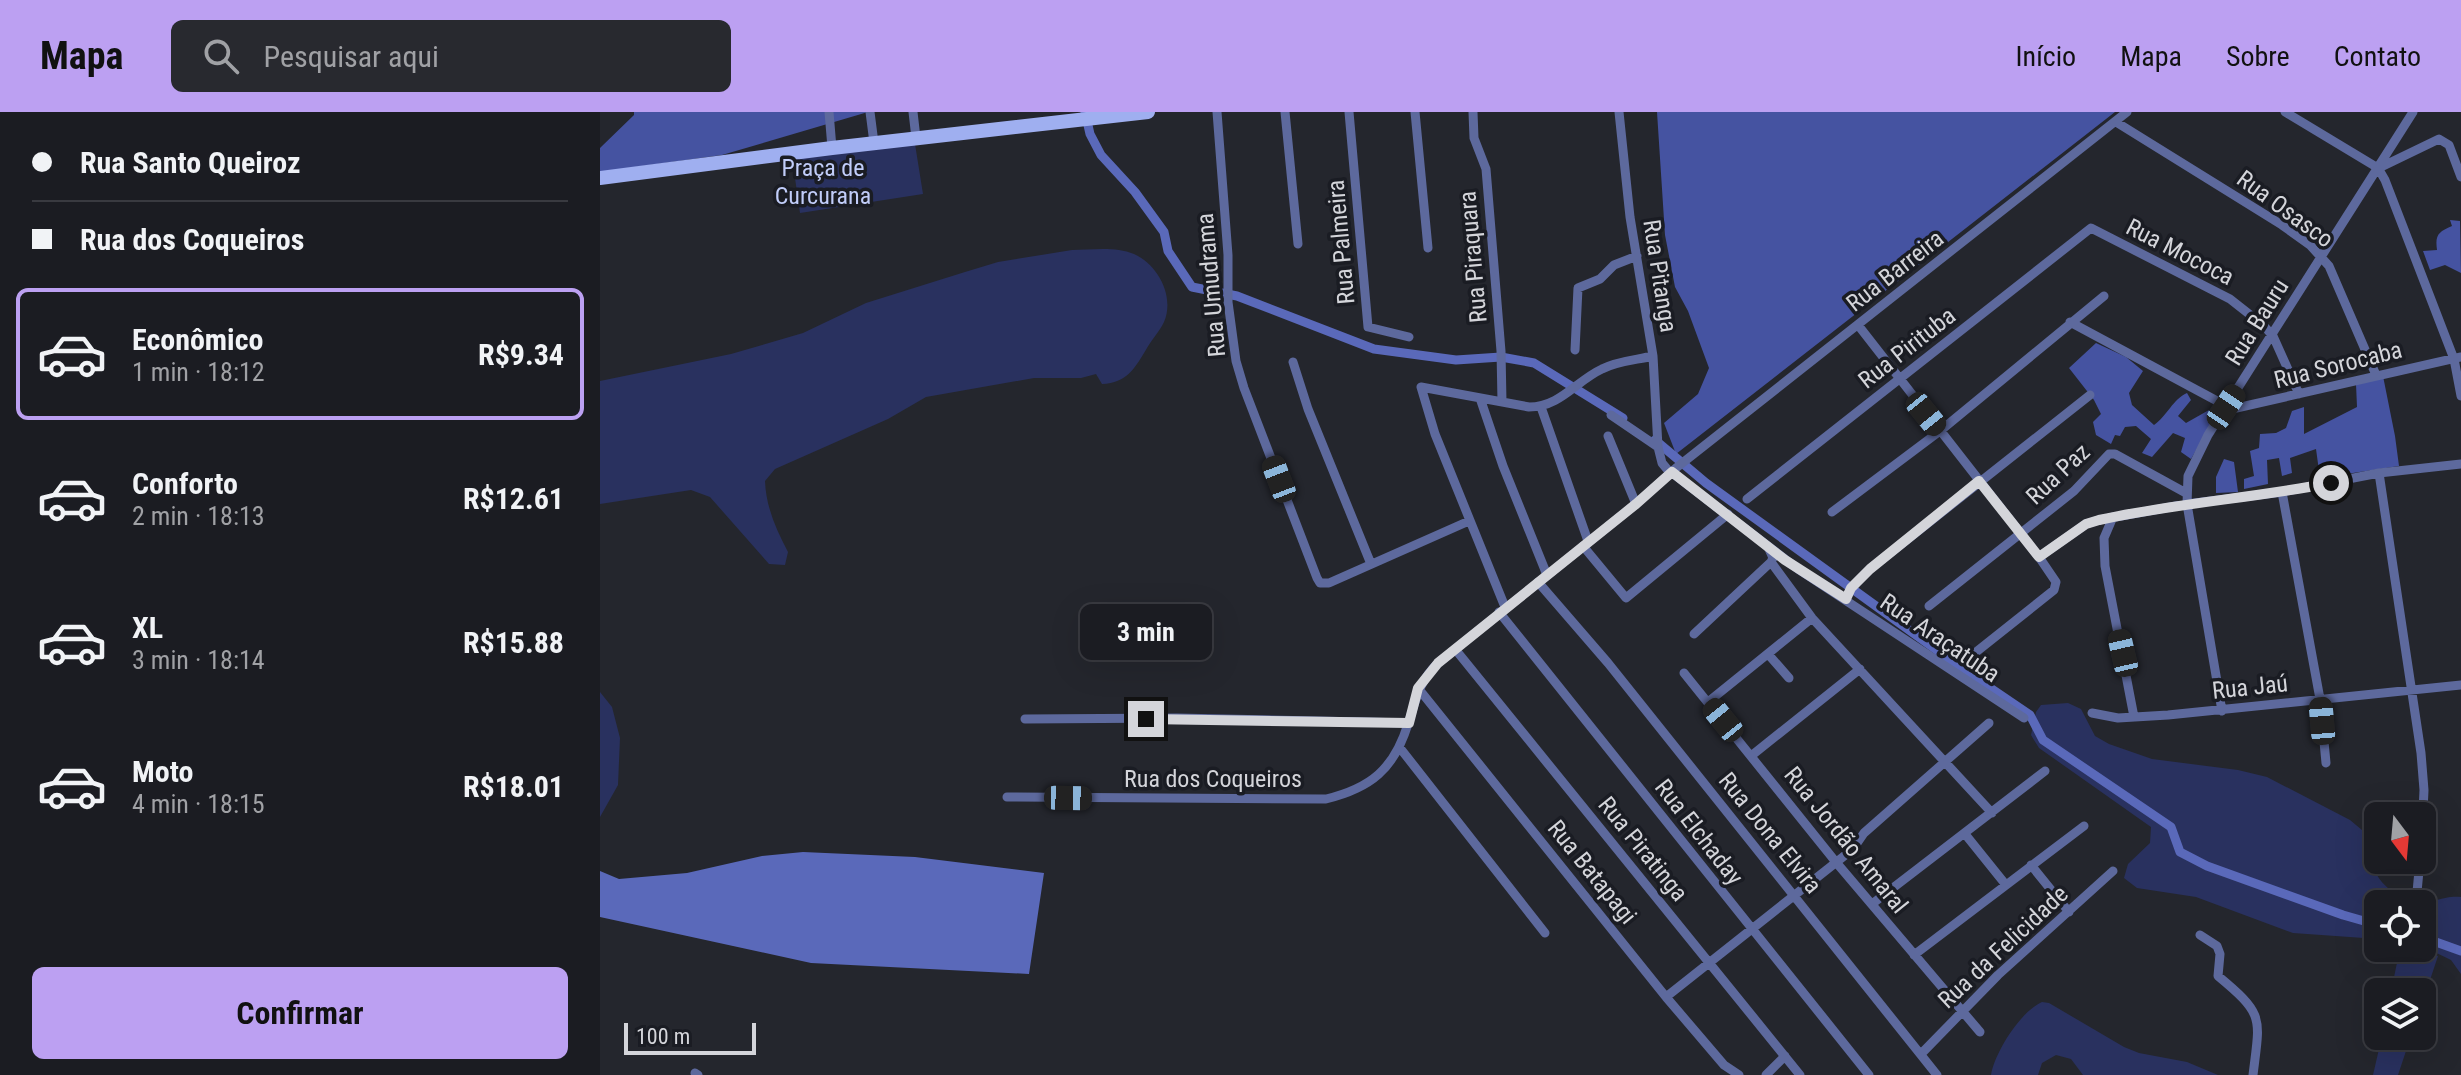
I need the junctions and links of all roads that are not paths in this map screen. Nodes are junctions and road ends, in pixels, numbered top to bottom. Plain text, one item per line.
1 (829, 112) edge
2 (870, 112) edge
3 (913, 112) edge
4 (1148, 112) edge
5 (1217, 112) edge
6 (1285, 112) edge
7 (1349, 112) edge
8 (1415, 112) edge
9 (1473, 112) edge
10 (1619, 112) edge
11 (2127, 112) edge
12 (2285, 112) edge
13 (2413, 112) edge
14 (1097, 116) edge
15 (2116, 122) junction
16 (916, 138) junction
17 (874, 143) junction
18 (832, 148) junction
19 (2378, 168) junction
20 (2461, 177) edge
21 (600, 178) edge
22 (2091, 228) joint
23 (1298, 244) dead end
24 (1428, 248) dead end
25 (1637, 256) junction
26 (2322, 256) junction
27 (2104, 296) dead end
28 (2070, 322) junction
29 (1858, 325) junction
30 (2273, 336) junction
31 (1409, 337) dead end
32 (1575, 350) dead end
33 (1653, 356) junction
34 (2458, 358) edge
35 (1293, 362) dead end
36 (2376, 375) junction
37 (1899, 379) junction
38 (2299, 394) junction
39 (2090, 395) dead end
40 (2461, 396) edge
41 (1480, 398) junction
42 (1502, 402) junction
43 (1541, 407) junction
44 (2226, 407) junction
45 (1611, 415) dead end
46 (1940, 431) junction
47 (1608, 436) dead end
48 (1658, 447) junction
49 (2461, 464) edge
50 (1674, 470) junction
51 (2379, 473) junction
52 (1979, 481) junction
53 (2282, 492) junction
54 (2186, 493) junction
55 (1747, 499) dead end
56 (1636, 504) junction
57 (2187, 504) junction
58 (1832, 512) dead end
59 (1728, 514) junction
60 (2113, 517) junction
61 (1469, 521) junction
62 (2021, 534) junction
63 (1586, 544) junction
64 (1768, 546) junction
65 (2039, 557) junction
66 (1771, 562) junction
67 (1371, 564) junction
68 (1547, 575) junction
69 (1538, 582) junction
70 (1846, 599) junction
71 (1929, 606) dead end
72 (1502, 610) junction
73 (1812, 618) junction
74 (1694, 634) dead end
75 (1455, 649) junction
76 (1768, 654) junction
77 (1966, 660) dead end
78 (1860, 669) junction
79 (1684, 673) dead end
80 (1789, 678) dead end
81 (2461, 685) edge
82 (1418, 688) junction
83 (2412, 691) junction
84 (2320, 699) junction
85 (1708, 702) junction
86 (2222, 711) junction
87 (2092, 713) dead end
88 (2134, 717) junction
89 (2024, 718) dead end
90 (1025, 719) dead end
91 (1409, 723) junction
92 (1989, 723) dead end
93 (1400, 748) junction
94 (1751, 756) junction
95 (1945, 762) junction
96 (2326, 763) dead end
97 (2045, 771) dead end
98 (1007, 797) dead end
99 (2423, 802) edge
100 (1992, 813) junction
101 (2084, 826) dead end
102 (1965, 834) junction
103 (1835, 861) junction
104 (2031, 865) junction
105 (2113, 871) dead end
106 (2006, 885) junction
107 (1794, 894) junction
108 (1872, 904) junction
109 (2069, 912) junction
110 (1751, 930) junction
111 (1545, 933) dead end
112 (2200, 935) dead end
113 (1914, 955) junction
114 (1710, 964) junction
115 (1666, 997) junction
116 (1963, 1012) junction
117 (1980, 1032) dead end
118 (1921, 1054) junction
119 (1785, 1056) junction
120 (1739, 1075) edge
121 (1766, 1075) edge
122 (1800, 1075) edge
123 (1869, 1075) edge
124 (1937, 1075) edge
125 (2253, 1075) edge

1 - 18 street
2 - 17 street
3 - 16 street
4 - 14 main road
5 - 67 street, Rua Umudrama
6 - 23 street
7 - 31 street, Rua Palmeira
8 - 24 street
9 - 42 street, Rua Piraquara
10 - 25 street, Rua Pitanga
11 - 15 street, Rua Barreira
12 - 19 street
13 - 19 street, Rua Bauru
14 - 16 main road
15 - 26 street, Rua Osasco
15 - 29 street, Rua Barreira
16 - 17 main road
17 - 18 main road
18 - 21 main road
19 - 20 street
19 - 26 street, Rua Bauru
19 - 34 street
22 - 30 street, Rua Mococa
22 - 37 street, Rua Pirituba
25 - 32 street
25 - 33 street, Rua Pitanga
26 - 30 street, Rua Bauru
26 - 36 street, Rua Osasco
27 - 28 street
28 - 44 street
28 - 46 street
29 - 37 street
29 - 50 street, Rua Barreira
30 - 38 street, Rua Mococa
30 - 44 street, Rua Bauru
33 - 43 street
33 - 48 street, Rua Pitanga
34 - 36 street, Rua Sorocaba
34 - 40 street
35 - 67 street
36 - 38 street, Rua Sorocaba
37 - 46 street
37 - 55 street, Rua Pirituba
38 - 44 street, Rua Sorocaba
39 - 52 street
41 - 42 street
41 - 61 street, Rua Elchaday
41 - 68 street
42 - 43 street
43 - 63 street
44 - 54 street, Rua Bauru
45 - 48 street, Rua Araçatuba
46 - 52 street
46 - 58 street
47 - 56 street
48 - 50 street, Rua Araçatuba
49 - 51 street
50 - 56 street
50 - 59 street, Rua Araçatuba
51 - 53 street
51 - 83 street
52 - 62 street
52 - 70 street
53 - 57 street
53 - 84 street
54 - 57 street, Rua Bauru
54 - 62 street, Rua Paz
56 - 63 street
57 - 60 street
57 - 86 street, Rua Bauru
59 - 63 street
59 - 64 street, Rua Araçatuba
60 - 65 street
60 - 88 street
61 - 67 street
61 - 72 street, Rua Elchaday
62 - 65 street
62 - 71 street, Rua Paz
63 - 68 street
64 - 66 street
64 - 70 street, Rua Araçatuba
65 - 77 street
66 - 73 street
66 - 74 street
68 - 69 street
69 - 72 street
69 - 107 street, Rua Dona Elvira
70 - 89 street, Rua Araçatuba
72 - 75 street
72 - 110 street, Rua Elchaday
73 - 76 street
73 - 78 street
75 - 82 street
75 - 114 street, Rua Piratinga
76 - 80 street
76 - 85 street
78 - 94 street
78 - 95 street
79 - 85 street, Rua Jordão Amaral
81 - 83 street, Rua Jaú
82 - 91 street
82 - 115 street, Rua Batapagi
83 - 84 street, Rua Jaú
83 - 99 street
84 - 86 street, Rua Jaú
84 - 96 street
85 - 94 street, Rua Jordão Amaral
86 - 88 street, Rua Jaú
87 - 88 street, Rua Jaú
90 - 91 street
91 - 93 street
92 - 95 street
93 - 98 street, Rua dos Coqueiros
93 - 111 street
94 - 103 street, Rua Jordão Amaral
95 - 100 street
95 - 103 street
97 - 100 street
100 - 102 street
101 - 104 street
102 - 106 street
102 - 108 street
103 - 107 street
103 - 108 street, Rua Jordão Amaral
104 - 106 street
104 - 109 street
105 - 109 street, Rua da Felicidade
106 - 113 street
107 - 110 street
107 - 118 street, Rua Dona Elvira
108 - 113 street, Rua Jordão Amaral
109 - 116 street, Rua da Felicidade
110 - 114 street
110 - 123 street, Rua Elchaday
112 - 125 street
113 - 116 street, Rua Jordão Amaral
114 - 115 street
114 - 119 street, Rua Piratinga
115 - 120 street, Rua Batapagi
116 - 117 street, Rua Jordão Amaral
116 - 118 street, Rua da Felicidade
118 - 124 street, Rua Dona Elvira
119 - 121 street
119 - 122 street, Rua Piratinga

